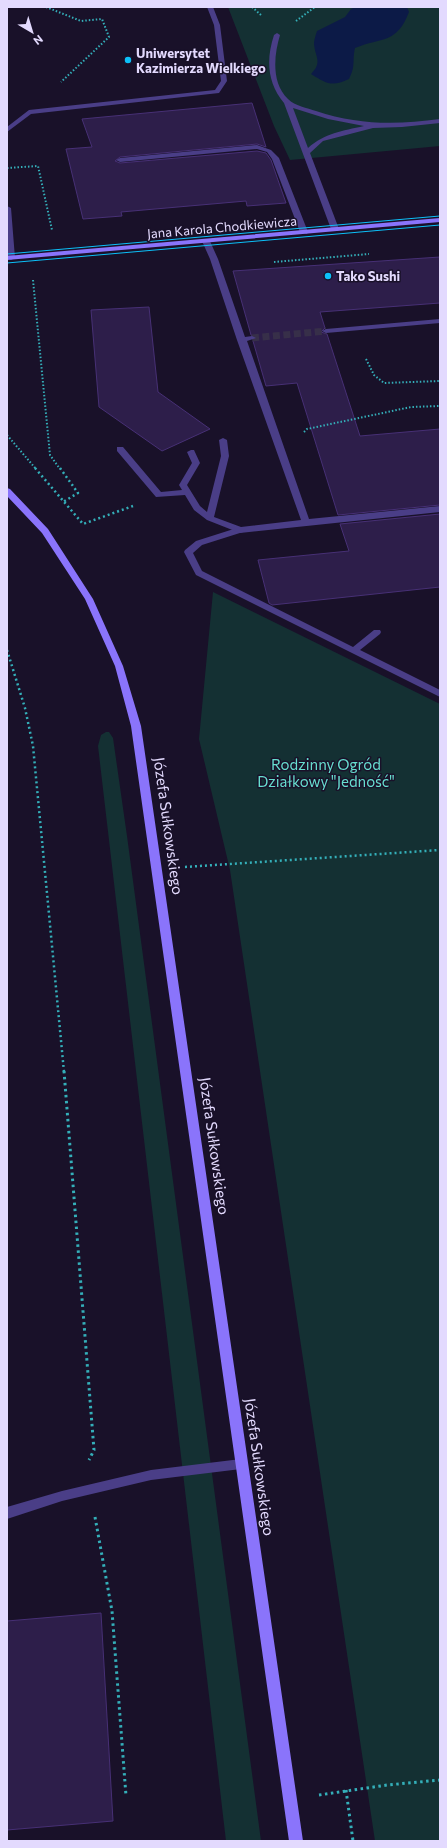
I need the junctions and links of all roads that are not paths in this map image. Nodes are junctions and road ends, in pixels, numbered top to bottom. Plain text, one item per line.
1 (210, 7) edge
2 (277, 35) dead end
3 (287, 102) junction
4 (440, 121) edge
5 (378, 126) junction
6 (7, 130) edge
7 (306, 153) junction
8 (120, 160) dead end
9 (7, 208) edge
10 (440, 220) edge
11 (335, 229) junction
12 (304, 232) junction
13 (206, 241) junction
14 (9, 258) edge
15 (440, 321) edge
16 (326, 332) tunnel mouth
17 (252, 338) tunnel mouth
18 (241, 340) junction
19 (223, 440) dead end
20 (120, 449) dead end
21 (191, 452) dead end
22 (7, 491) edge
23 (187, 492) junction
24 (440, 509) edge
25 (210, 518) junction
26 (306, 522) junction
27 (240, 530) junction
28 (377, 632) dead end
29 (353, 651) junction
30 (440, 694) edge
31 (242, 1464) junction
32 (7, 1513) edge
33 (296, 1841) edge

1 - 6 street
2 - 3 street
3 - 5 street
3 - 7 street
4 - 5 street
5 - 7 street
7 - 11 street
8 - 12 street
9 - 14 street
10 - 11 main road, Jana Karola Chodkiewicza
11 - 12 main road, Jana Karola Chodkiewicza
12 - 13 main road, Jana Karola Chodkiewicza
13 - 14 main road, Jana Karola Chodkiewicza
13 - 18 street
15 - 16 street
17 - 18 street
18 - 26 street
19 - 25 street
20 - 23 street
21 - 23 street
22 - 31 main road, Józefa Sułkowskiego
23 - 25 street
24 - 26 street
25 - 27 street
26 - 27 street
27 - 29 street
28 - 29 street
29 - 30 street
31 - 32 street
31 - 33 main road, Józefa Sułkowskiego

